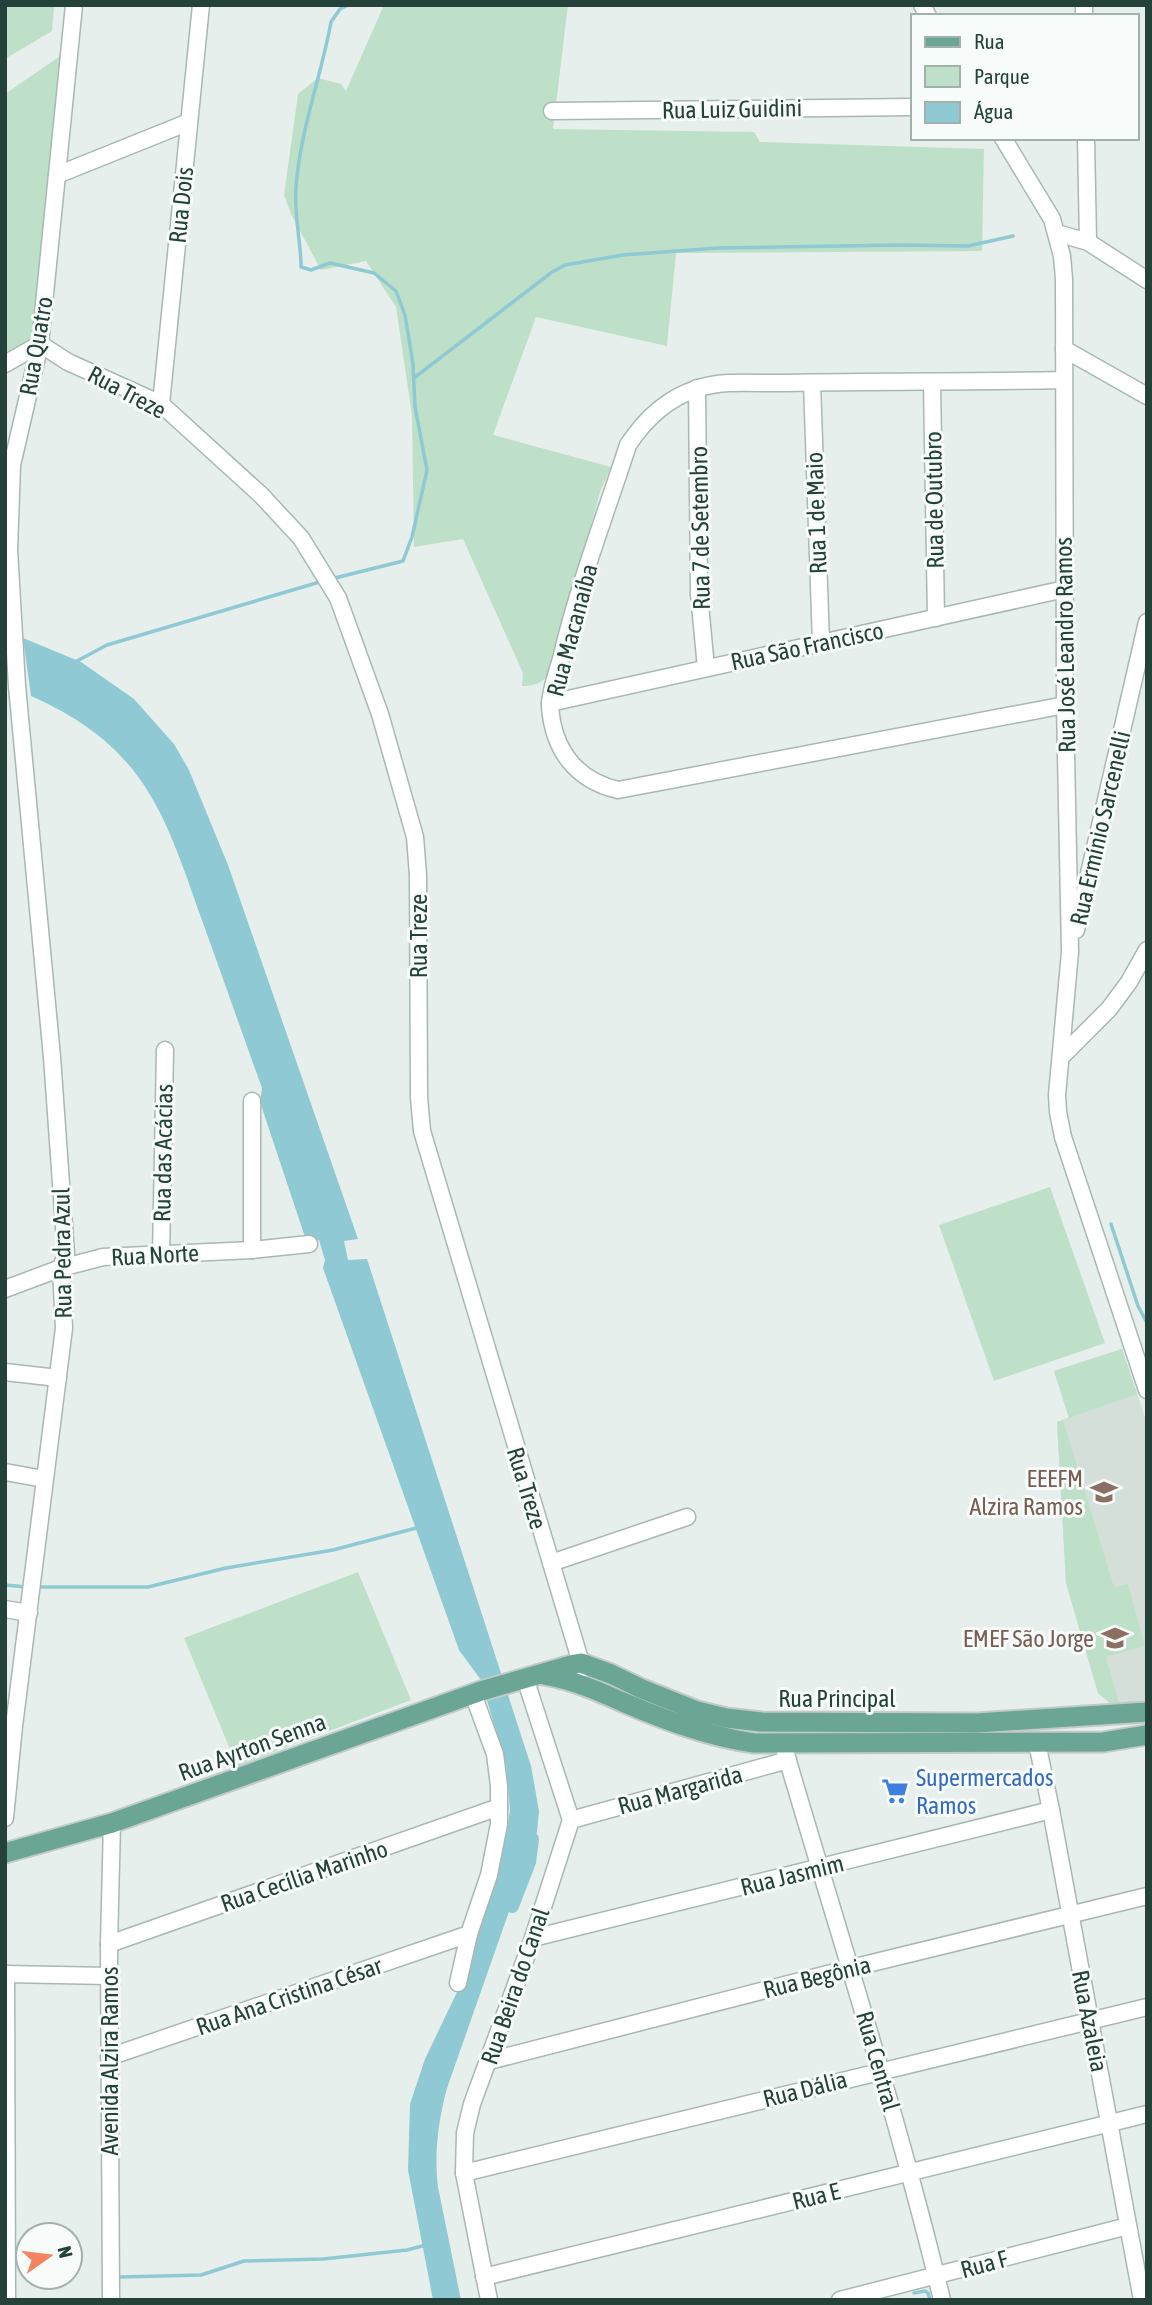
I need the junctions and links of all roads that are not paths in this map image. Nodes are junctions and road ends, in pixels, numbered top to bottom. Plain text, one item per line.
1 (75, 5) edge
2 (201, 5) edge
3 (911, 107) edge
4 (552, 111) dead end
5 (189, 122) junction
6 (1004, 140) edge
7 (1086, 140) edge
8 (57, 175) junction
9 (1057, 233) junction
10 (1088, 242) junction
11 (1147, 280) edge
12 (40, 344) junction
13 (1063, 349) junction
14 (5, 364) edge
15 (1063, 380) junction
16 (812, 383) junction
17 (932, 383) junction
18 (698, 388) junction
19 (1147, 396) edge
20 (161, 404) junction
21 (1065, 589) junction
22 (936, 618) junction
23 (1147, 622) edge
24 (821, 643) junction
25 (706, 668) junction
26 (17, 686) joint
27 (550, 703) junction
28 (1065, 705) junction
29 (1147, 950) edge
30 (1070, 952) junction
31 (165, 1050) dead end
32 (1062, 1056) junction
33 (251, 1101) dead end
34 (309, 1244) dead end
35 (252, 1250) junction
36 (161, 1255) junction
37 (61, 1268) junction
38 (5, 1289) edge
39 (5, 1371) edge
40 (58, 1378) junction
41 (1147, 1390) edge
42 (5, 1472) edge
43 (44, 1479) junction
44 (687, 1517) dead end
45 (551, 1563) junction
46 (5, 1609) edge
47 (29, 1613) junction
48 (581, 1663) junction
49 (526, 1678) junction
50 (579, 1683) junction
51 (477, 1693) junction
52 (1147, 1712) edge
53 (10, 1726) edge
54 (1147, 1735) edge
55 (1037, 1743) junction
56 (786, 1752) junction
57 (499, 1807) junction
58 (1051, 1810) junction
59 (5, 1818) edge
60 (571, 1820) junction
61 (111, 1823) junction
62 (5, 1853) edge
63 (819, 1869) junction
64 (1147, 1896) edge
65 (1071, 1916) junction
66 (469, 1934) junction
67 (533, 1938) junction
68 (108, 1944) junction
69 (851, 1968) junction
70 (5, 1973) edge
71 (109, 1976) junction
72 (458, 1983) dead end
73 (1147, 2007) edge
74 (1090, 2021) junction
75 (109, 2057) junction
76 (489, 2061) junction
77 (881, 2070) junction
78 (1147, 2114) edge
79 (1109, 2123) junction
80 (464, 2173) junction
81 (911, 2173) junction
82 (1128, 2226) junction
83 (936, 2276) junction
84 (484, 2277) junction
85 (8, 2300) edge
86 (111, 2300) edge
87 (489, 2300) edge
88 (840, 2300) edge
89 (942, 2300) edge
90 (1142, 2300) edge

1 - 8 street, Rua Quatro
2 - 5 street, Rua Dois
3 - 4 street, Rua Luiz Guidini
5 - 8 street
5 - 20 street, Rua Dois
6 - 9 street, Rua José Leandro Ramos
7 - 10 street
8 - 12 street, Rua Quatro
9 - 10 street
9 - 13 street, Rua José Leandro Ramos
10 - 11 street
12 - 14 street
12 - 20 street, Rua Treze
12 - 26 street, Rua Quatro
13 - 15 street, Rua José Leandro Ramos
13 - 19 street
15 - 17 street, Rua Macanaíba
15 - 21 street, Rua José Leandro Ramos
16 - 17 street, Rua Macanaíba
16 - 18 street, Rua Macanaíba
16 - 24 street, Rua 1 de Maio
17 - 22 street, Rua de Outubro
18 - 25 street, Rua 7 de Setembro
18 - 27 street, Rua Macanaíba
20 - 45 street, Rua Treze
21 - 22 street, Rua São Francisco
21 - 28 street, Rua José Leandro Ramos
22 - 24 street, Rua São Francisco
23 - 30 street, Rua Ermínio Sarcenelli
24 - 25 street, Rua São Francisco
25 - 27 street, Rua São Francisco
26 - 37 street, Rua Pedra Azul
27 - 28 street, Rua Macanaíba
28 - 30 street, Rua José Leandro Ramos
29 - 32 street
30 - 32 street, Rua José Leandro Ramos
31 - 36 street, Rua das Acácias
32 - 41 street, Rua José Leandro Ramos
33 - 35 street
34 - 35 street, Rua Norte
35 - 36 street, Rua Norte
36 - 37 street, Rua Norte
37 - 38 street, Rua Norte
37 - 40 street, Rua Pedra Azul
39 - 40 street
40 - 43 street, Rua Pedra Azul
42 - 43 street
43 - 47 street, Rua Pedra Azul
44 - 45 street
45 - 48 street, Rua Treze
46 - 47 street
47 - 53 street, Rua Pedra Azul
48 - 49 main road
48 - 50 street
48 - 52 main road, Rua Principal
49 - 50 main road, Rua Principal
49 - 51 main road, Rua Ayrton Senna
49 - 60 street
50 - 56 main road, Rua Principal
51 - 57 street
51 - 61 main road, Rua Ayrton Senna
53 - 59 street, Rua Pedra Azul
54 - 55 main road, Rua Principal
55 - 56 main road, Rua Principal
55 - 58 street, Rua Azaleia
56 - 60 street, Rua Margarida
56 - 63 street, Rua Central
57 - 66 street
57 - 68 street, Rua Cecília Marinho
58 - 63 street, Rua Jasmim
58 - 65 street, Rua Azaleia
60 - 67 street, Rua Beira do Canal
61 - 62 main road, Rua Ayrton Senna
61 - 68 street, Avenida Alzira Ramos
63 - 67 street, Rua Jasmim
63 - 69 street, Rua Central
64 - 65 street, Rua Begônia
65 - 69 street, Rua Begônia
65 - 74 street, Rua Azaleia
66 - 72 street
66 - 75 street, Rua Ana Cristina César
67 - 76 street, Rua Beira do Canal
68 - 71 street, Avenida Alzira Ramos
69 - 76 street, Rua Begônia
69 - 77 street, Rua Central
70 - 71 street
70 - 85 street
71 - 75 street, Avenida Alzira Ramos
73 - 74 street, Rua Dália
74 - 77 street, Rua Dália
74 - 79 street, Rua Azaleia
75 - 86 street, Avenida Alzira Ramos
76 - 80 street, Rua Beira do Canal
77 - 80 street, Rua Dália
77 - 81 street, Rua Central
78 - 79 street, Rua E
79 - 81 street, Rua E
79 - 82 street, Rua Azaleia
80 - 84 street, Rua Beira do Canal
81 - 83 street, Rua Central
81 - 84 street, Rua E
82 - 83 street, Rua F
82 - 90 street, Rua Azaleia
83 - 88 street, Rua F
83 - 89 street, Rua Central
84 - 87 street, Rua Beira do Canal

